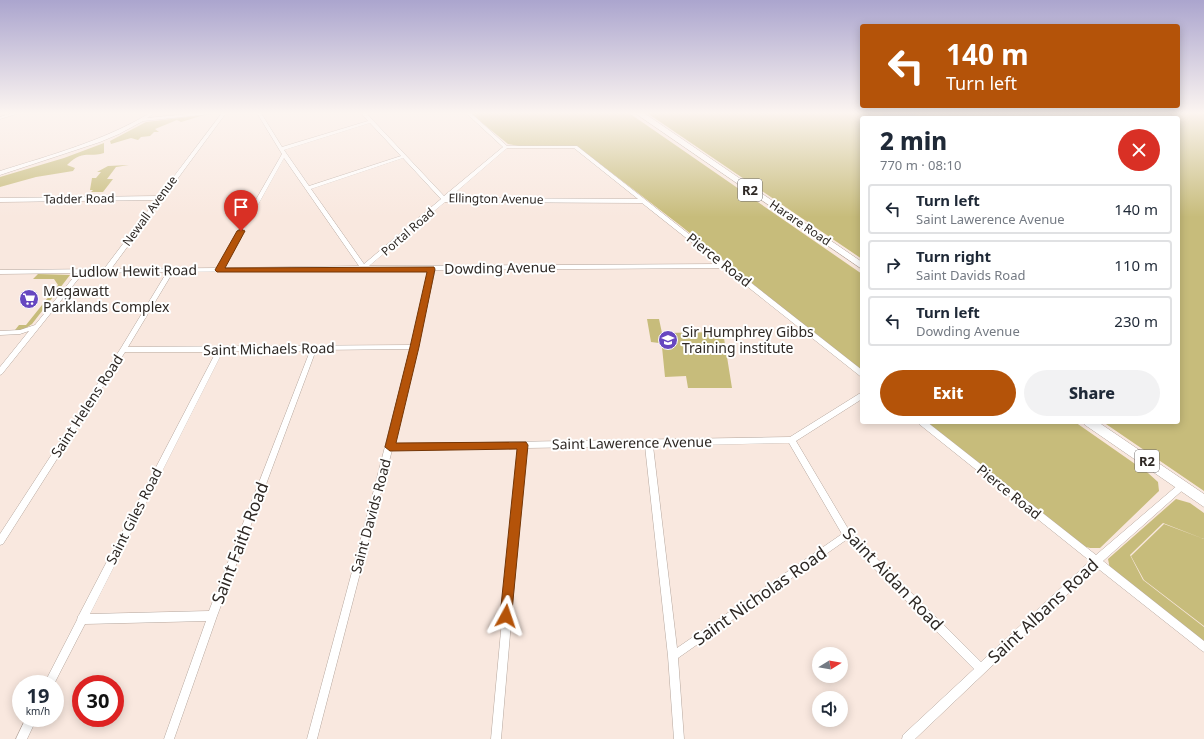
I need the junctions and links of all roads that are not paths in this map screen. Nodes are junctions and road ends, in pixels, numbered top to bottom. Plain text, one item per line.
1 (77, 147) edge
2 (198, 147) edge
3 (281, 147) edge
4 (294, 147) edge
5 (393, 147) edge
6 (506, 147) edge
7 (576, 147) edge
8 (689, 147) edge
9 (283, 151) junction
10 (402, 157) junction
11 (0, 173) edge
12 (308, 188) junction
13 (159, 198) junction
14 (0, 200) edge
15 (444, 200) junction
16 (643, 201) junction
17 (860, 265) edge
18 (727, 266) junction
19 (364, 268) junction
20 (432, 269) junction
21 (219, 270) junction
22 (106, 271) junction
23 (171, 271) junction
24 (0, 272) edge
25 (81, 272) junction
26 (39, 325) junction
27 (0, 333) edge
28 (415, 347) junction
29 (314, 348) junction
30 (221, 349) junction
31 (123, 350) junction
32 (0, 372) edge
33 (860, 372) edge
34 (860, 396) edge
35 (925, 424) edge
36 (1093, 424) edge
37 (791, 440) junction
38 (649, 443) junction
39 (522, 445) junction
40 (390, 447) junction
41 (1182, 486) junction
42 (1204, 501) edge
43 (847, 535) junction
44 (0, 541) edge
45 (1096, 561) junction
46 (212, 616) junction
47 (81, 619) junction
48 (1204, 647) edge
49 (674, 656) junction
50 (980, 668) junction
51 (53, 675) edge
52 (27, 727) edge
53 (21, 739) edge
54 (169, 739) edge
55 (312, 739) edge
56 (496, 739) edge
57 (679, 739) edge
58 (907, 739) edge

1 - 11 street
2 - 13 street, Newall Avenue
3 - 9 street
4 - 9 street
5 - 10 street, Ellington Avenue
6 - 15 street, Portal Road
7 - 16 street, Pierce Road
8 - 17 highway, Harare Road / R2
9 - 12 street
9 - 21 street
10 - 12 street
10 - 15 street, Ellington Avenue
12 - 19 street
13 - 14 street, Tadder Road
13 - 22 street, Newall Avenue
15 - 16 street, Ellington Avenue
15 - 19 street, Portal Road
16 - 18 street, Pierce Road
18 - 20 street, Dowding Avenue
18 - 33 street, Pierce Road
19 - 20 street, Dowding Avenue
19 - 21 street, Ludlow Hewit Road
20 - 28 street, Saint Davids Road
21 - 23 street, Ludlow Hewit Road
22 - 23 street, Ludlow Hewit Road
22 - 25 street, Ludlow Hewit Road
23 - 31 street, Saint Helens Road
24 - 25 street, Ludlow Hewit Road
25 - 26 street
26 - 27 street
26 - 32 street
28 - 29 street, Saint Michaels Road
28 - 40 street, Saint Davids Road
29 - 30 street, Saint Michaels Road
29 - 46 street, Saint Faith Road
30 - 31 street, Saint Michaels Road
30 - 47 street, Saint Giles Road
31 - 44 street, Saint Helens Road
34 - 37 street
35 - 45 street, Pierce Road
36 - 41 highway, R2
37 - 38 street, Saint Lawerence Avenue
37 - 43 street, Saint Aidan Road
38 - 39 street, Saint Lawerence Avenue
38 - 49 street
39 - 40 street, Saint Lawerence Avenue
39 - 56 street
40 - 55 street, Saint Davids Road
41 - 42 highway, R2
41 - 45 street, Saint Albans Road
43 - 49 street, Saint Nicholas Road
43 - 50 street, Saint Aidan Road
45 - 48 street, Pierce Road
45 - 50 street, Saint Albans Road
46 - 47 street
46 - 54 street, Saint Faith Road
47 - 51 street, Saint Giles Road
49 - 57 street
50 - 58 street, Saint Albans Road
52 - 53 street

